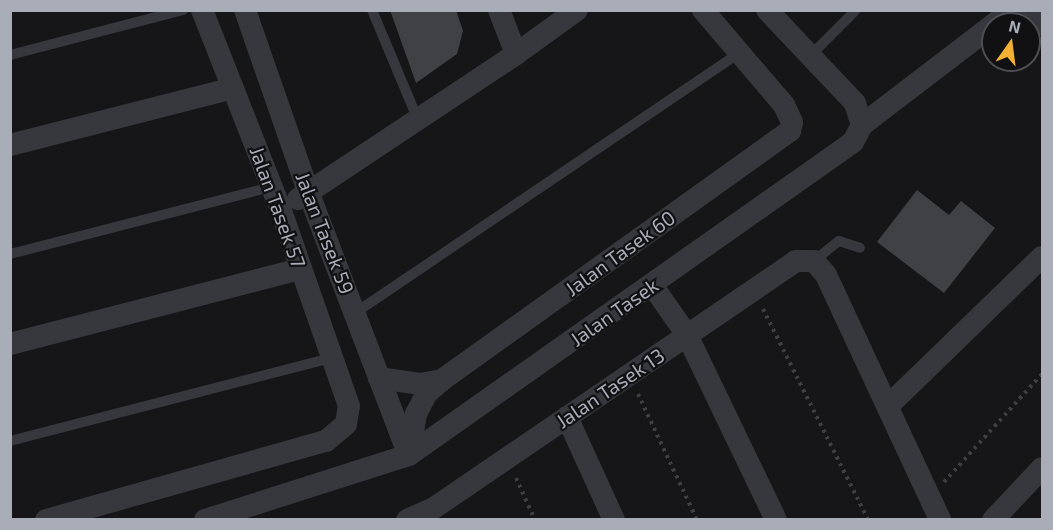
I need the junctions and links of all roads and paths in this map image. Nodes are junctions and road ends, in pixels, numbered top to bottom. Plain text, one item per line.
1 (183, 10) edge
2 (202, 10) edge
3 (245, 10) edge
4 (372, 10) edge
5 (499, 10) edge
6 (577, 10) edge
7 (703, 10) edge
8 (767, 10) edge
9 (856, 10) edge
10 (981, 34) edge
11 (740, 52) junction
12 (516, 54) junction
13 (10, 55) edge
14 (810, 56) junction
15 (233, 88) junction
16 (418, 120) junction
17 (862, 125) junction
18 (10, 145) edge
19 (309, 194) junction
20 (275, 197) junction
21 (860, 248) dead end
22 (10, 254) edge
23 (1042, 257) edge
24 (814, 261) junction
25 (300, 269) junction
26 (652, 285) junction
27 (753, 290) junction
28 (355, 313) junction
29 (687, 335) junction
30 (10, 344) edge
31 (332, 358) junction
32 (1042, 374) edge
33 (629, 375) junction
34 (380, 378) junction
35 (442, 380) junction
36 (888, 406) junction
37 (567, 417) junction
38 (10, 441) edge
39 (409, 454) junction
40 (507, 458) junction
41 (1042, 468) edge
42 (930, 497) junction
43 (436, 514) edge
44 (46, 519) edge
45 (205, 519) edge
46 (407, 519) edge
47 (535, 519) edge
48 (614, 519) edge
49 (697, 519) edge
50 (777, 519) edge
51 (868, 519) edge
52 (940, 519) edge
53 (993, 519) edge

1 - 13 lane
2 - 15 street, Jalan Tasek 57
3 - 19 street, Jalan Tasek 59
4 - 16 lane
5 - 12 street
6 - 12 street
7 - 11 street
8 - 14 street
9 - 14 lane
10 - 17 street, Jalan Tasek
11 - 28 lane
11 - 35 street, Jalan Tasek 60
12 - 16 street
14 - 17 street
15 - 18 street
15 - 20 street, Jalan Tasek 57
16 - 19 street
17 - 26 street, Jalan Tasek
19 - 20 street
19 - 28 street, Jalan Tasek 59
20 - 22 lane
20 - 25 street, Jalan Tasek 57
21 - 24 lane
23 - 36 street
24 - 27 street, Jalan Tasek 13
24 - 36 street
25 - 30 street
25 - 31 street, Jalan Tasek 57
26 - 29 street
26 - 39 street, Jalan Tasek
27 - 29 street, Jalan Tasek 13
27 - 51 path
28 - 34 street, Jalan Tasek 59
29 - 33 street, Jalan Tasek 13
29 - 50 street
31 - 38 lane
31 - 44 street, Jalan Tasek 57
32 - 42 path
33 - 37 street, Jalan Tasek 13
33 - 49 path
34 - 35 street
34 - 39 street, Jalan Tasek 59
35 - 39 street, Jalan Tasek 60
36 - 42 street
37 - 40 street, Jalan Tasek 13
37 - 48 street
39 - 45 street, Jalan Tasek
40 - 43 street, Jalan Tasek 13
40 - 47 path
41 - 53 street
42 - 52 street
43 - 46 street, Jalan Tasek 13

